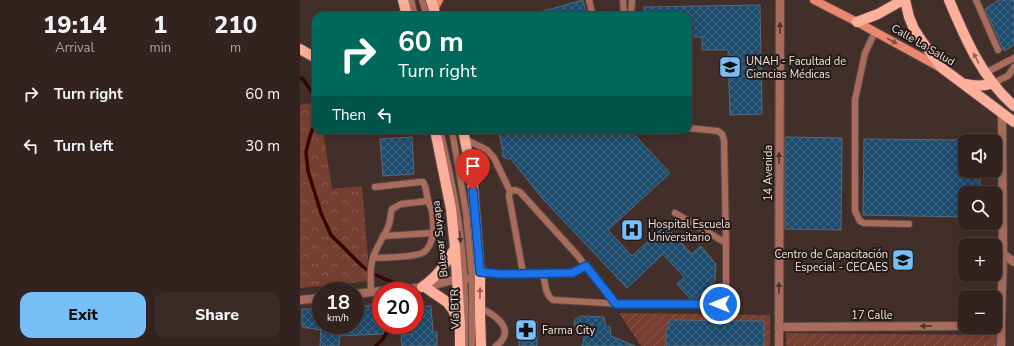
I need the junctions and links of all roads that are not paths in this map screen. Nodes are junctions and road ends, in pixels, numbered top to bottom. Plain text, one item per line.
1 (422, 0) edge
2 (439, 0) edge
3 (589, 0) edge
4 (623, 0) edge
5 (632, 0) edge
6 (780, 0) edge
7 (814, 0) edge
8 (904, 0) edge
9 (940, 0) edge
10 (950, 0) edge
11 (976, 0) edge
12 (432, 10) edge
13 (954, 11) junction
14 (592, 12) edge
15 (624, 12) edge
16 (632, 12) edge
17 (858, 22) junction
18 (875, 32) junction
19 (300, 49) edge
20 (998, 50) dead end
21 (312, 56) edge
22 (1014, 58) edge
23 (1014, 67) edge
24 (942, 68) junction
25 (985, 74) junction
26 (992, 83) junction
27 (963, 84) junction
28 (1011, 103) edge
29 (1002, 113) junction
30 (1014, 122) edge
31 (692, 128) edge
32 (436, 134) edge
33 (441, 134) edge
34 (453, 134) edge
35 (464, 135) edge
36 (375, 188) dead end
37 (510, 191) junction
38 (428, 201) junction
39 (675, 213) dead end
40 (909, 224) dead end
41 (433, 233) junction
42 (383, 236) junction
43 (726, 243) junction
44 (455, 248) junction
45 (1003, 254) junction
46 (372, 258) junction
47 (1014, 262) edge
48 (586, 266) junction
49 (543, 273) junction
50 (523, 274) junction
51 (471, 277) junction
52 (424, 286) edge
53 (424, 287) edge
54 (424, 288) edge
55 (1000, 290) edge
56 (371, 292) joint
57 (364, 293) edge
58 (312, 299) edge
59 (300, 300) edge
60 (616, 304) junction
61 (480, 308) junction
62 (460, 324) junction
63 (958, 326) edge
64 (779, 327) junction
65 (999, 334) edge
66 (460, 346) edge
67 (465, 346) edge
68 (472, 346) edge
69 (481, 346) edge
70 (496, 346) edge
71 (779, 346) edge
72 (1001, 346) edge

1 - 12 lane
2 - 12 main road
3 - 14 lane
4 - 15 lane
5 - 16 lane
64 -> 6 street, 14 Avenida
7 - 17 main road, Calle La Salud
8 - 17 main road
8 - 24 main road
9 - 13 main road
10 - 13 main road
11 - 20 lane
25 -> 13 main road
17 - 18 main road, Calle La Salud
18 -> 24 main road, Calle La Salud
18 - 40 lane
19 - 21 main road
22 - 25 lane
23 - 26 lane
24 - 27 main road, Calle La Salud
25 - 26 main road
26 - 27 main road
26 - 28 main road
27 - 29 main road, Calle La Salud
29 - 30 main road, Calle La Salud
29 - 45 street
31 - 43 lane
32 - 44 main road, Bulevar Suyapa
33 -> 51 lane, Vía BTR
34 - 51 lane, Vía BTR
35 - 37 lane
35 - 51 main road, Bulevar Suyapa
36 - 38 lane
37 - 48 lane
37 - 50 lane
38 - 41 lane
38 - 42 lane
39 - 43 lane
41 - 42 lane
41 - 46 lane
42 - 46 lane
43 - 60 lane
44 - 51 main road, Bulevar Suyapa
44 - 52 main road
45 - 47 street
45 - 55 street
46 - 56 lane
48 - 49 lane
48 - 60 lane
49 - 50 lane
49 - 60 lane
50 - 51 lane
51 - 53 street
61 -> 51 main road, Bulevar Suyapa
51 - 62 main road, Bulevar Suyapa
51 - 67 lane, Vía BTR
51 - 68 lane, Vía BTR
54 - 62 main road
56 - 57 street
58 - 59 street
61 - 69 main road, Bulevar Suyapa
61 - 70 lane
62 - 66 main road, Bulevar Suyapa
63 -> 64 street, 17 Calle
64 - 71 street, 14 Avenida
65 - 72 street

